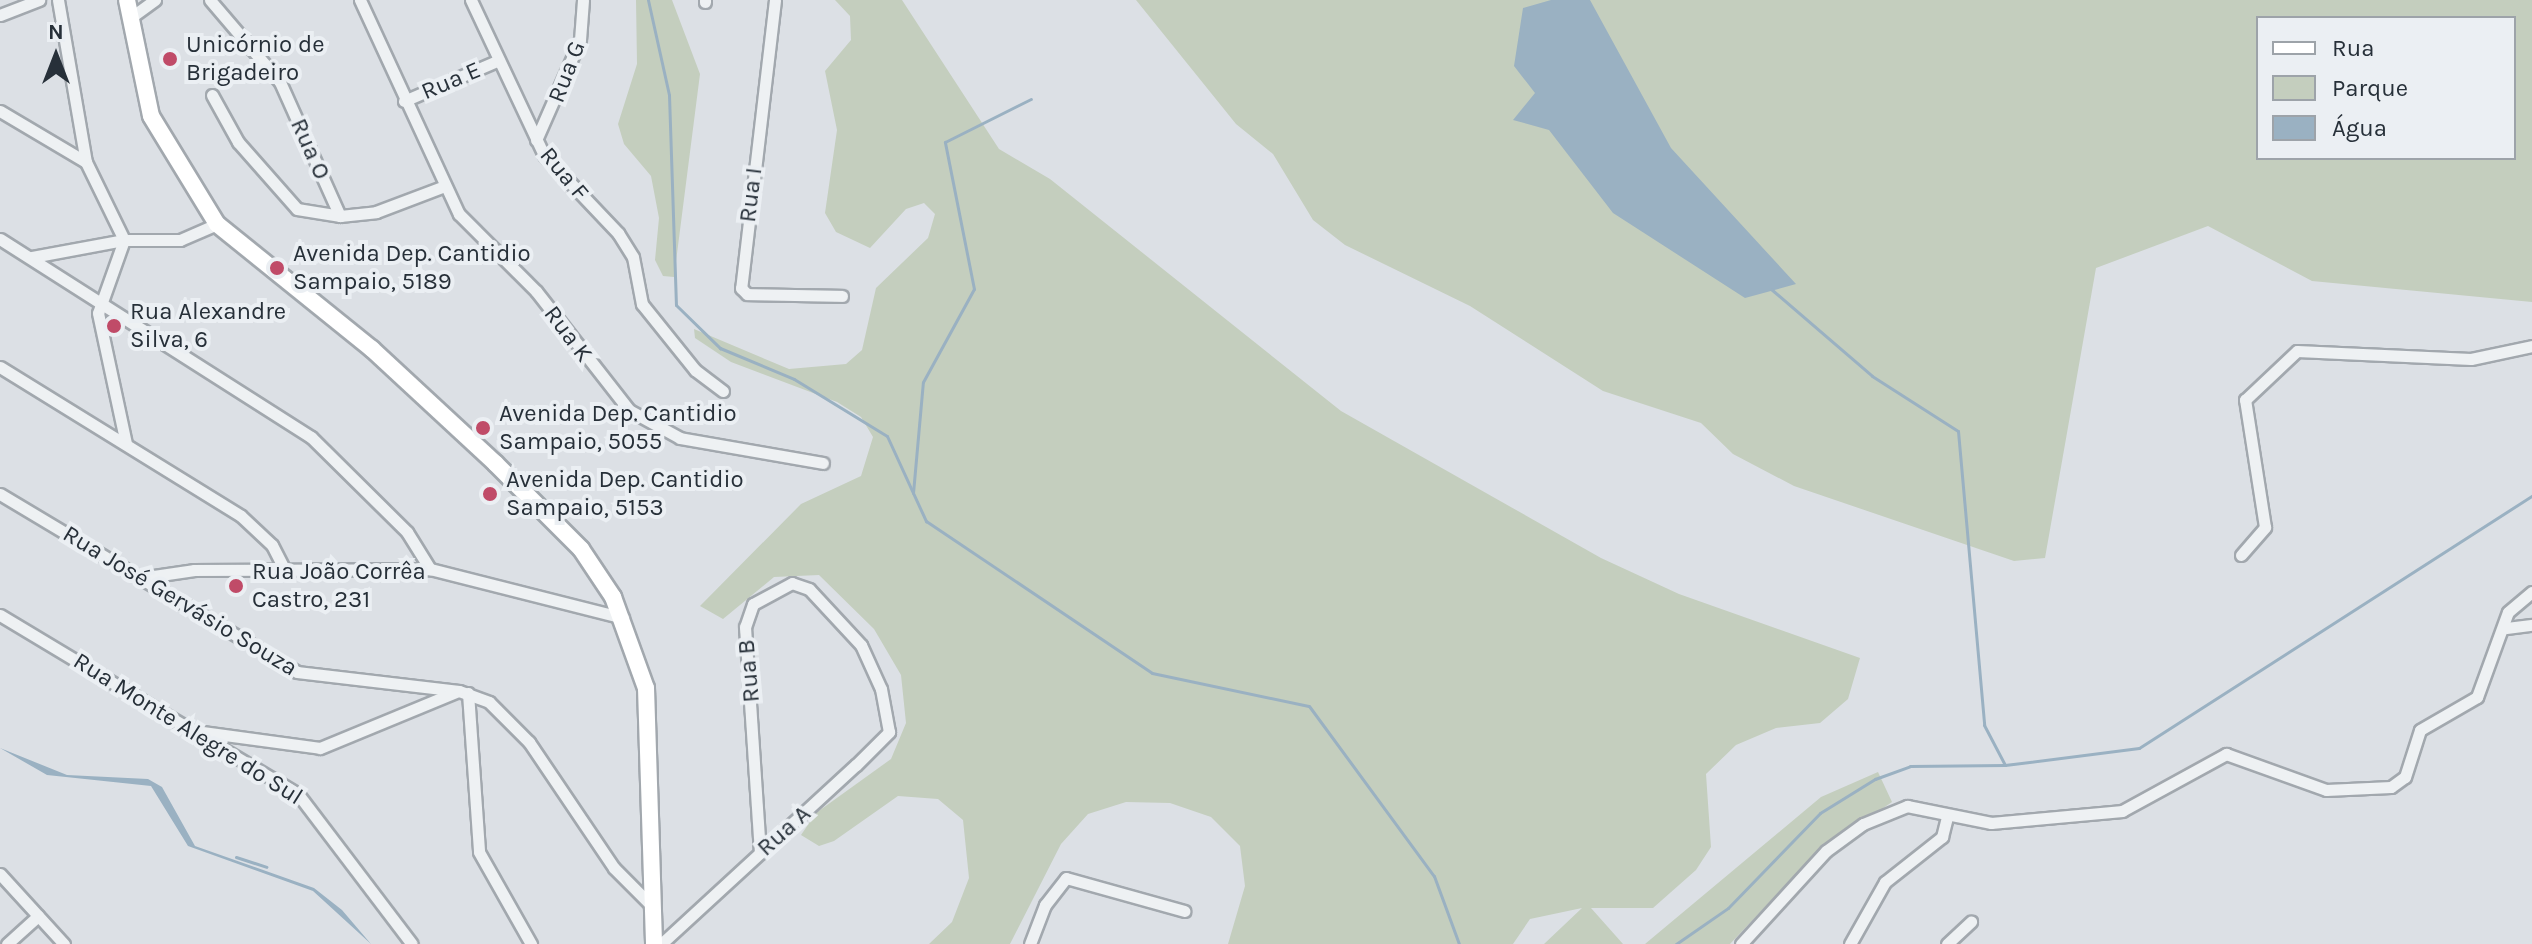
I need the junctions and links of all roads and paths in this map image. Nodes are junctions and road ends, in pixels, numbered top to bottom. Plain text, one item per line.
1 (39, 0) edge
2 (58, 0) edge
3 (127, 0) edge
4 (155, 0) edge
5 (210, 0) edge
6 (360, 0) edge
7 (471, 0) edge
8 (583, 0) edge
9 (775, 0) edge
10 (0, 15) edge
11 (130, 18) junction
12 (499, 60) junction
13 (212, 95) dead end
14 (404, 101) junction
15 (0, 111) edge
16 (536, 140) junction
17 (86, 162) junction
18 (442, 187) junction
19 (340, 216) junction
20 (217, 224) junction
21 (0, 239) edge
22 (124, 240) junction
23 (11, 246) junction
24 (0, 253) edge
25 (32, 257) junction
26 (842, 296) dead end
27 (99, 300) junction
28 (2532, 346) edge
29 (0, 367) edge
30 (723, 391) dead end
31 (126, 444) junction
32 (823, 463) dead end
33 (0, 494) edge
34 (2241, 555) dead end
35 (284, 569) junction
36 (430, 569) junction
37 (140, 578) junction
38 (2532, 592) edge
39 (613, 597) junction
40 (582, 602) junction
41 (0, 615) edge
42 (623, 618) junction
43 (2531, 625) edge
44 (2506, 628) junction
45 (464, 692) junction
46 (882, 709) joint
47 (194, 731) junction
48 (1947, 817) junction
49 (760, 853) junction
50 (0, 874) edge
51 (651, 905) junction
52 (1184, 911) dead end
53 (38, 916) junction
54 (1971, 922) dead end
55 (7, 944) edge
56 (64, 944) edge
57 (412, 944) edge
58 (531, 944) edge
59 (654, 944) edge
60 (661, 944) edge
61 (1030, 944) edge
62 (1741, 944) edge
63 (1850, 944) edge
64 (1947, 944) edge

1 - 10 street
2 - 17 street
3 - 11 main road
4 - 11 street
5 - 19 street, Rua O
6 - 14 street, Rua K
7 - 12 street, Rua F
8 - 16 street, Rua G
9 - 26 street, Rua I
11 - 20 main road
12 - 14 street, Rua E
12 - 16 street, Rua F
13 - 19 street
14 - 18 street, Rua K
15 - 17 street
16 - 30 street, Rua F
17 - 22 street
18 - 19 street
18 - 32 street, Rua K
20 - 22 street
20 - 39 main road
21 - 23 street
22 - 25 street
22 - 27 street
23 - 24 street
23 - 25 street
25 - 27 street
27 - 31 street
27 - 36 street
28 - 34 street
29 - 31 street
31 - 35 street
33 - 37 street, Rua José Gervásio Souza
35 - 36 street
35 - 37 street
36 - 40 street
37 - 45 street, Rua José Gervásio Souza
38 - 44 street
39 - 40 street
39 - 42 main road
40 - 42 street
41 - 47 street, Rua Monte Alegre do Sul
42 - 51 main road
43 - 44 street
44 - 48 street
45 - 47 street
45 - 51 street, Rua José Gervásio Souza
45 - 58 street
46 - 49 street, Rua A
46 - 49 street, Rua B
47 - 57 street, Rua Monte Alegre do Sul
48 - 62 street
48 - 63 street
49 - 60 street, Rua A
50 - 53 street
51 - 59 main road
52 - 61 street
53 - 55 street
53 - 56 street
54 - 64 street

